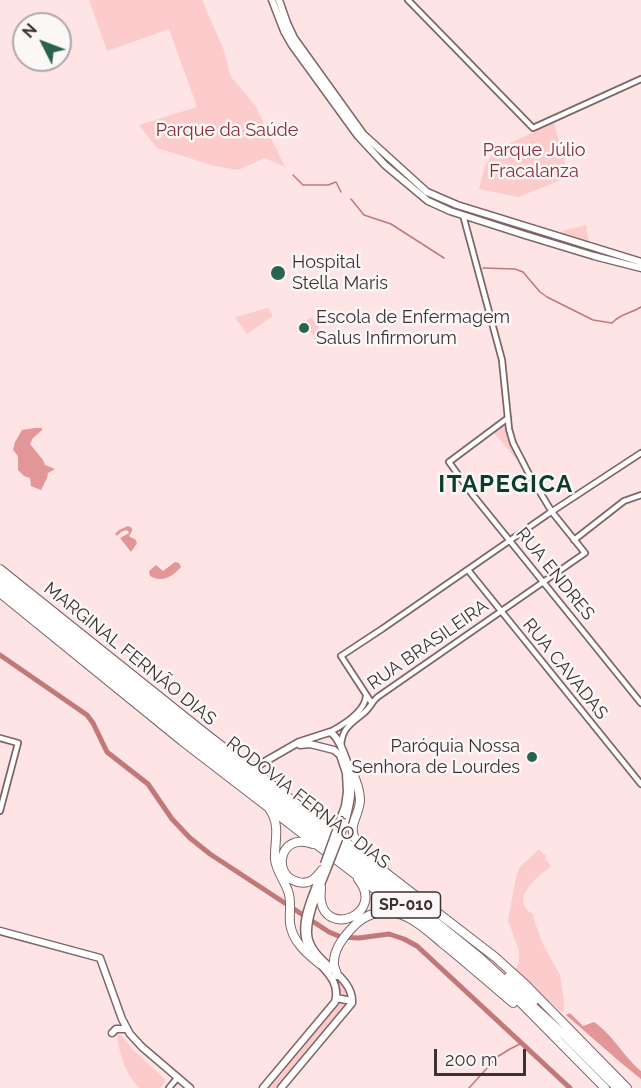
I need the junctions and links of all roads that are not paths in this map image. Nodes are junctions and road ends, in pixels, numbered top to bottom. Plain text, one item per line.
1 (272, 0) edge
2 (279, 0) edge
3 (408, 0) edge
4 (641, 79) edge
5 (463, 215) junction
6 (558, 230) dead end
7 (560, 238) junction
8 (641, 262) edge
9 (641, 268) edge
10 (508, 418) junction
11 (641, 453) edge
12 (641, 495) edge
13 (552, 512) junction
14 (510, 540) junction
15 (574, 540) junction
16 (0, 569) edge
17 (468, 570) junction
18 (0, 576) edge
19 (543, 582) junction
20 (0, 585) edge
21 (0, 593) edge
22 (501, 611) junction
23 (366, 696) junction
24 (371, 702) junction
25 (641, 703) edge
26 (376, 710) dead end
27 (365, 711) junction
28 (327, 734) junction
29 (0, 738) edge
30 (182, 741) junction
31 (341, 746) junction
32 (326, 748) junction
33 (205, 749) junction
34 (244, 764) junction
35 (349, 765) junction
36 (254, 780) junction
37 (271, 784) junction
38 (641, 784) edge
39 (290, 800) junction
40 (268, 806) junction
41 (0, 811) edge
42 (341, 825) junction
43 (320, 847) junction
44 (325, 867) junction
45 (351, 871) junction
46 (404, 886) junction
47 (321, 887) junction
48 (310, 911) junction
49 (416, 921) junction
50 (307, 923) junction
51 (0, 931) edge
52 (471, 939) junction
53 (320, 964) junction
54 (337, 975) junction
55 (336, 998) junction
56 (352, 1001) junction
57 (128, 1029) junction
58 (112, 1033) dead end
59 (560, 1037) junction
60 (280, 1067) junction
61 (291, 1076) junction
62 (178, 1077) junction
63 (169, 1088) edge
64 (190, 1088) edge
65 (262, 1088) edge
66 (281, 1088) edge
67 (605, 1088) edge
68 (617, 1088) edge
69 (627, 1088) edge

1 - 5 main road
2 - 7 main road
3 - 4 street
5 - 9 main road
5 - 10 street
6 - 7 main road
7 - 8 main road
10 - 13 street
10 - 14 street, RUA ENDRES
11 - 13 street
12 - 15 street
13 - 14 street
13 - 15 street
14 - 17 street
14 - 19 street, RUA ENDRES
15 - 19 street, RUA BRASILEIRA
16 - 34 highway, MARGINAL FERNÃO DIAS / SP-010
17 - 22 street, RUA CAVADAS
17 - 23 street
18 - 36 highway, RODOVIA FERNÃO DIAS / SP-010
19 - 22 street, RUA BRASILEIRA
19 - 25 street, RUA ENDRES
20 - 33 highway, RODOVIA FERNÃO DIAS / SP-010
21 - 30 highway, MARGINAL FERNÃO DIAS / SP-010
22 - 24 street, RUA BRASILEIRA
22 - 38 street, RUA CAVADAS
23 - 24 street
23 - 28 street, RUA BRASILEIRA
24 - 27 street, RUA BRASILEIRA
26 - 27 street
27 - 31 street, RUA BRASILEIRA
28 - 31 main road
28 - 32 main road
28 - 34 main road, RUA BRASILEIRA
29 - 41 street
30 - 33 highway
30 - 40 highway, MARGINAL FERNÃO DIAS / SP-010
31 - 35 main road
32 - 37 main road
32 - 42 main road
33 - 59 highway, RODOVIA FERNÃO DIAS / SP-010
34 - 37 highway, MARGINAL FERNÃO DIAS / SP-010
35 - 42 main road
35 - 46 highway
36 - 39 highway
36 - 59 highway, RODOVIA FERNÃO DIAS / SP-010
37 - 39 highway, MARGINAL FERNÃO DIAS / SP-010
39 - 46 highway, MARGINAL FERNÃO DIAS / SP-010
40 - 43 highway, MARGINAL FERNÃO DIAS / SP-010
40 - 53 highway
42 - 44 main road, bridge
43 - 44 highway
43 - 45 highway, MARGINAL FERNÃO DIAS / SP-010
44 - 47 main road
44 - 48 main road
45 - 47 highway
45 - 49 highway, MARGINAL FERNÃO DIAS / SP-010
46 - 52 highway, MARGINAL FERNÃO DIAS / SP-010
47 - 48 main road
48 - 50 main road
49 - 54 highway
49 - 59 highway, MARGINAL FERNÃO DIAS
50 - 53 main road
50 - 54 main road
51 - 57 main road
52 - 59 highway
52 - 69 highway, MARGINAL FERNÃO DIAS / SP-010
53 - 55 main road
54 - 56 main road
55 - 56 main road
55 - 60 main road
56 - 61 main road
57 - 58 main road
57 - 62 main road
59 - 67 highway, RODOVIA FERNÃO DIAS / SP-010
59 - 68 highway, RODOVIA FERNÃO DIAS / SP-010
60 - 61 main road
60 - 65 main road
61 - 66 main road
62 - 63 street
62 - 64 main road

